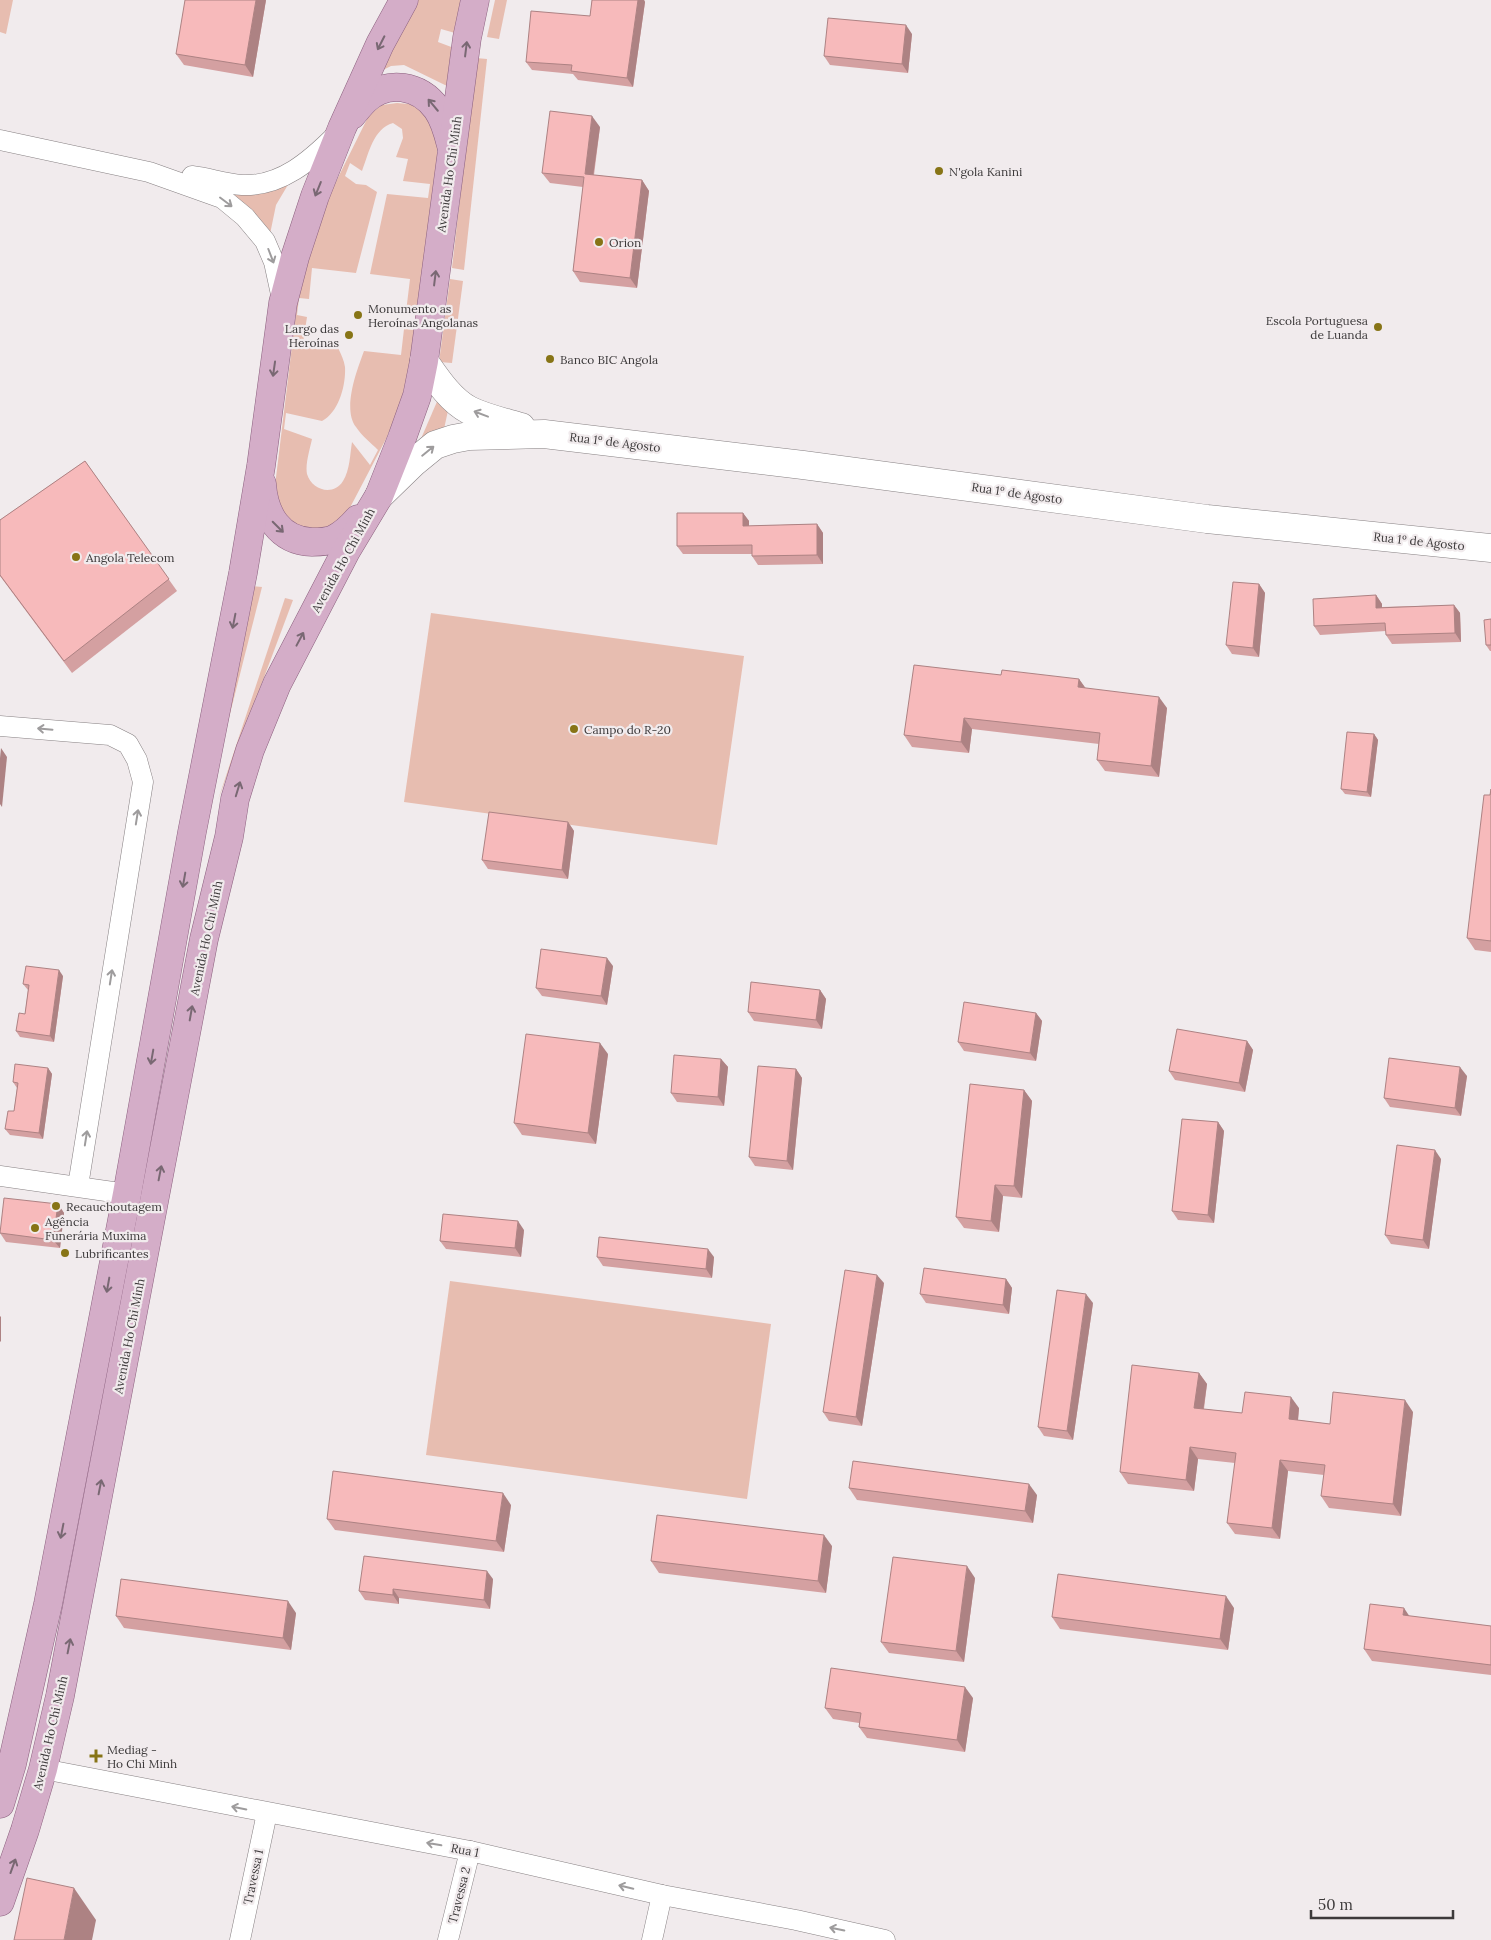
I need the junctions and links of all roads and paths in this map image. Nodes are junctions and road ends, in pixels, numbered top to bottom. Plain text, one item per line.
1 (404, 0) edge
2 (475, 0) edge
3 (342, 128) junction
4 (0, 140) edge
5 (452, 149) junction
6 (149, 172) junction
7 (284, 303) junction
8 (424, 361) junction
9 (544, 434) junction
10 (261, 466) junction
11 (379, 496) junction
12 (1491, 548) edge
13 (0, 726) edge
14 (0, 1176) edge
15 (78, 1186) junction
16 (127, 1194) junction
17 (43, 1769) junction
18 (0, 1804) edge
19 (267, 1814) junction
20 (470, 1851) junction
21 (662, 1895) junction
22 (0, 1902) edge
23 (240, 1940) edge
24 (448, 1940) edge
25 (652, 1940) edge
26 (885, 1940) edge

1 -> 3 main road
5 -> 2 main road, Avenida Ho Chi Minh
5 -> 3 main road
3 - 6 street
3 -> 7 main road
4 - 6 street
8 -> 5 main road, Avenida Ho Chi Minh
6 -> 7 street
7 -> 10 main road
9 -> 8 main road
8 - 11 main road, Avenida Ho Chi Minh
11 -> 9 main road
9 - 12 main road, Rua 1º de Agosto
10 -> 11 main road
10 -> 16 main road
17 -> 11 main road, Avenida Ho Chi Minh
15 -> 13 street
14 - 15 street
15 - 16 street
16 -> 18 main road
19 -> 17 street, Rua 1
22 -> 17 main road, Avenida Ho Chi Minh
20 -> 19 street, Rua 1
19 - 23 street, Travessa 1
21 -> 20 street, Rua 1
20 - 24 street, Travessa 2
21 - 25 street
26 -> 21 street, Rua 1

